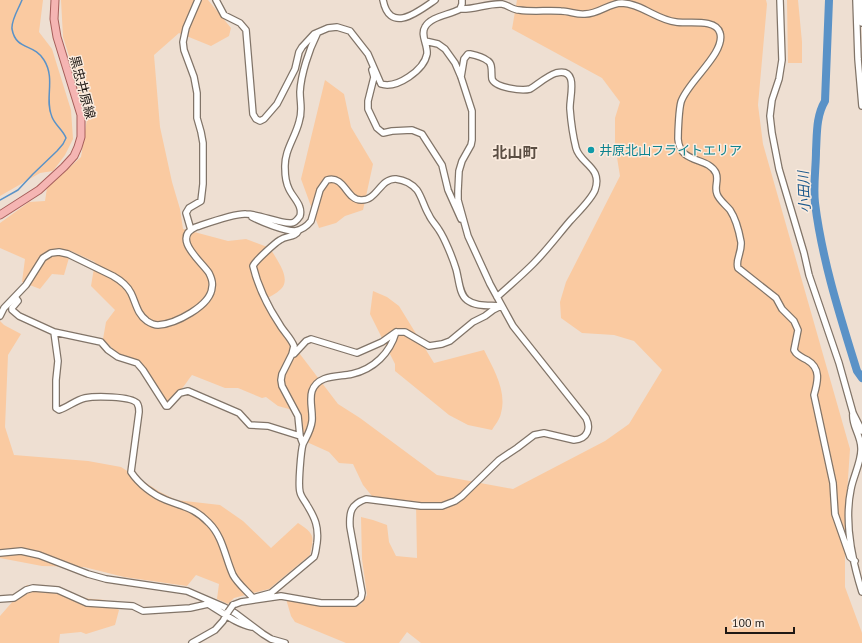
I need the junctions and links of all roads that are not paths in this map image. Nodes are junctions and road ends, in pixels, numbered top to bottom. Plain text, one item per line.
1 (56, 0) edge
2 (198, 0) edge
3 (216, 0) edge
4 (383, 0) edge
5 (435, 0) edge
6 (462, 0) edge
7 (780, 0) edge
8 (856, 0) edge
9 (861, 0) edge
10 (460, 9) junction
11 (862, 23) edge
12 (317, 34) junction
13 (425, 41) junction
14 (858, 58) junction
15 (372, 61) junction
16 (862, 69) edge
17 (461, 76) junction
18 (862, 106) edge
19 (249, 214) junction
20 (0, 215) edge
21 (464, 221) junction
22 (191, 230) junction
23 (299, 230) junction
24 (15, 297) junction
25 (497, 297) junction
26 (501, 306) junction
27 (0, 316) edge
28 (54, 332) junction
29 (396, 332) junction
30 (292, 354) junction
31 (854, 413) junction
32 (862, 431) edge
33 (300, 436) junction
34 (303, 444) junction
35 (0, 553) edge
36 (855, 561) junction
37 (862, 592) edge
38 (0, 599) edge
39 (253, 599) junction
40 (208, 602) junction
41 (227, 614) junction
42 (255, 628) junction
43 (192, 643) edge
44 (285, 643) edge

1 - 20 main road, 黒忠井原線
2 - 22 street
3 - 12 street
4 - 5 street
6 - 10 street
7 - 31 street
8 - 14 street
9 - 11 street
10 - 13 street
10 - 36 street
12 - 15 street
12 - 19 street
13 - 15 street
13 - 17 street
14 - 16 street
14 - 18 street
15 - 21 street
17 - 21 street
17 - 25 street
19 - 22 street
19 - 23 street
21 - 25 street
22 - 24 street
23 - 26 street
23 - 30 street
24 - 27 street
24 - 28 street
25 - 26 street
26 - 29 street
26 - 39 street
28 - 33 street
28 - 39 street
29 - 30 street
29 - 34 street
30 - 33 street
31 - 32 street
31 - 36 street
33 - 34 street
34 - 39 street
35 - 40 street
36 - 37 street
38 - 40 street
39 - 41 street, bridge
40 - 41 street
40 - 42 street
41 - 42 street
41 - 43 street
42 - 44 street

